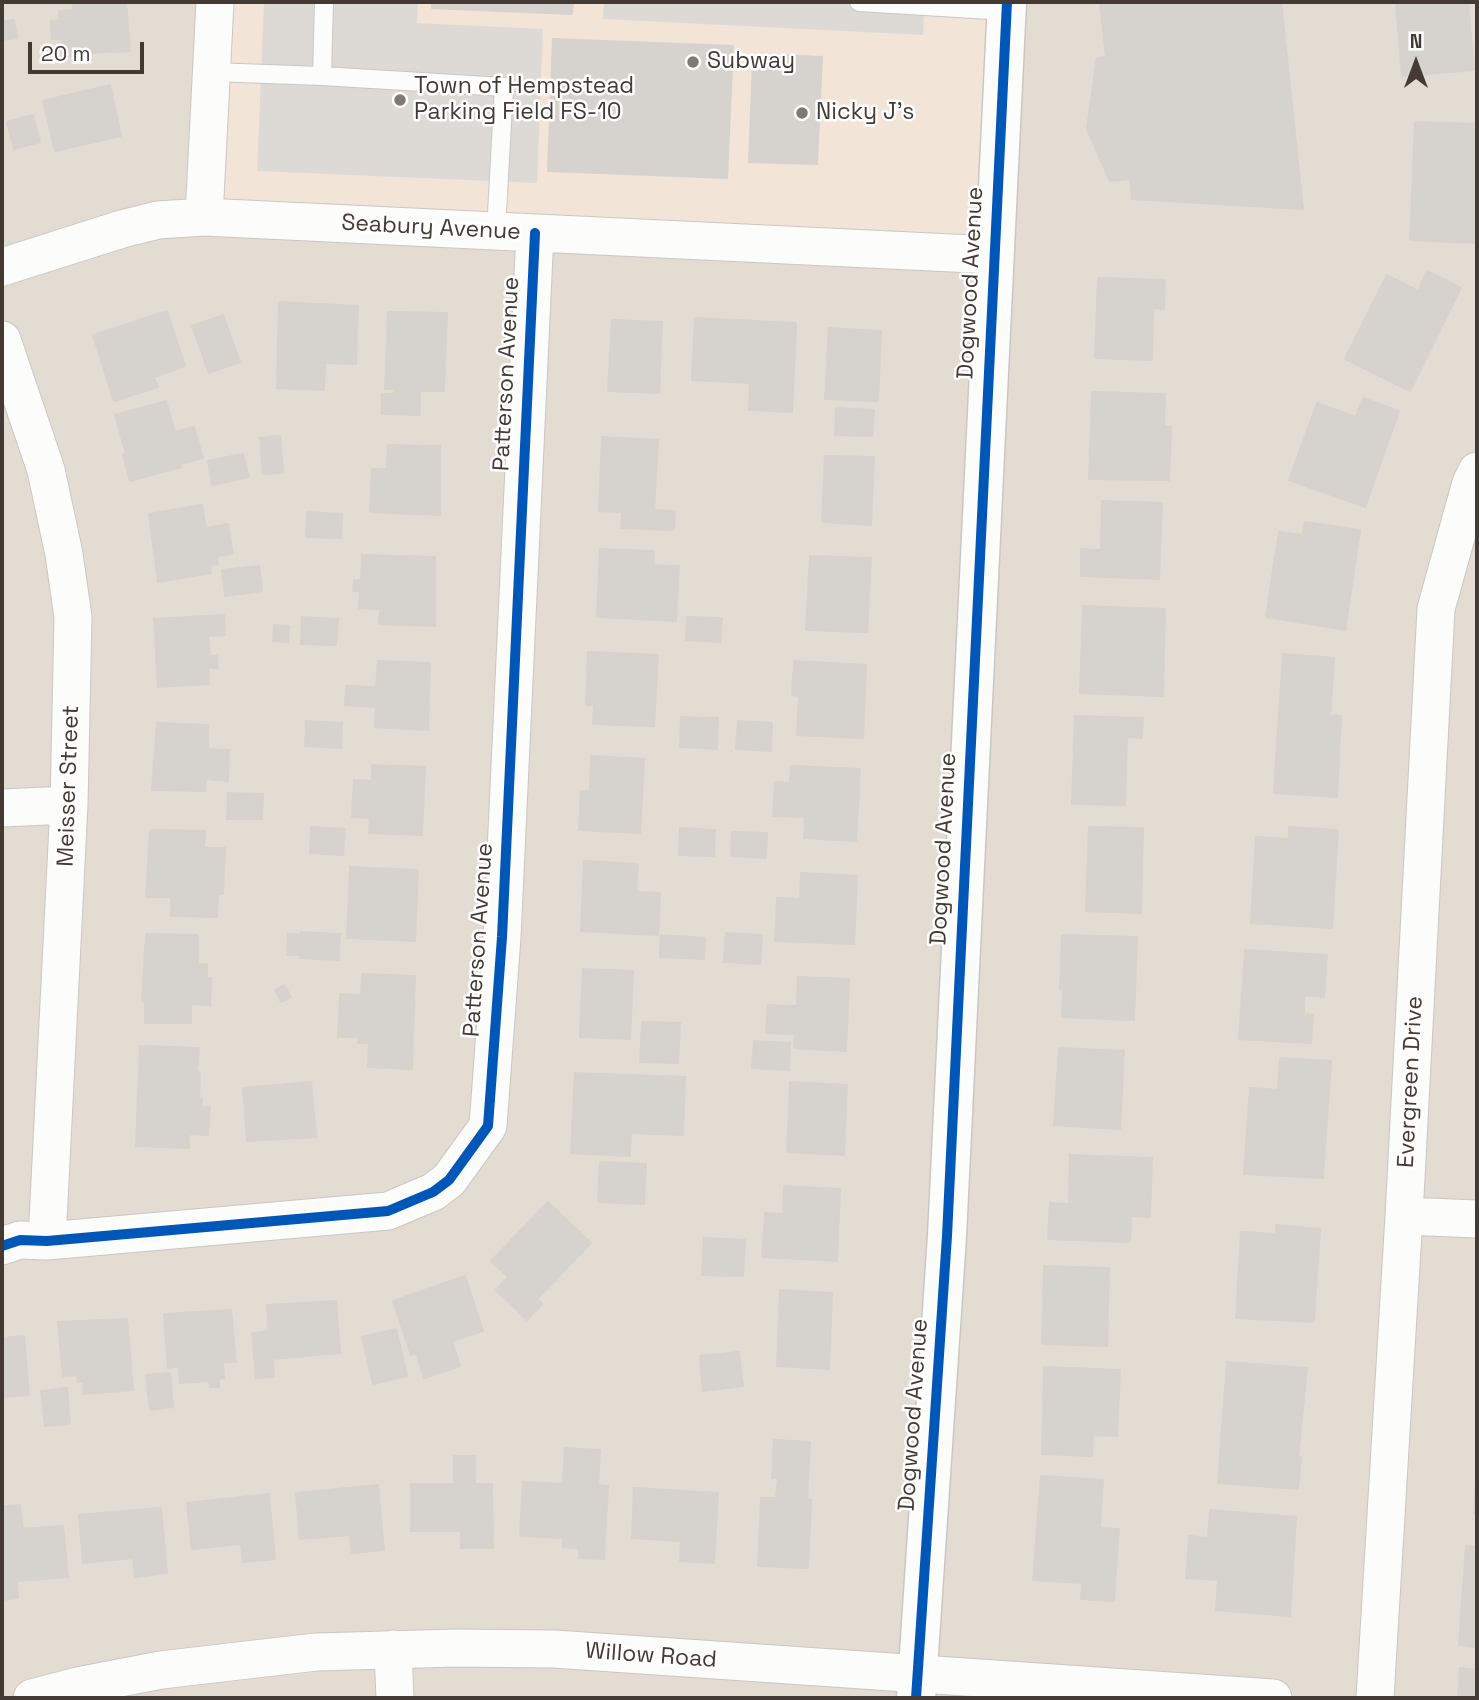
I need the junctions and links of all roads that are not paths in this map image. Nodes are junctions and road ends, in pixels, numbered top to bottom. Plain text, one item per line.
1 (215, 2) edge
2 (324, 2) edge
3 (859, 2) edge
4 (880, 2) edge
5 (1006, 6) edge
6 (212, 72) junction
7 (322, 76) junction
8 (204, 217) junction
9 (496, 231) junction
10 (535, 233) junction
11 (993, 256) junction
12 (2, 267) edge
13 (2, 340) edge
14 (1477, 471) edge
15 (69, 806) junction
16 (2, 808) edge
17 (1404, 1216) junction
18 (1477, 1219) edge
19 (47, 1241) junction
20 (2, 1246) edge
21 (393, 1649) junction
22 (917, 1687) edge
23 (32, 1698) edge
24 (395, 1698) edge
25 (1273, 1698) edge
26 (1375, 1698) edge

1 - 6 street
2 - 7 lane
3 - 4 lane
4 - 5 lane
5 - 11 street, Dogwood Avenue
6 - 7 lane
6 - 8 street
7 - 9 lane
8 - 9 street, Seabury Avenue
8 - 12 street, Seabury Avenue
9 - 10 street, Seabury Avenue
10 - 11 street, Seabury Avenue
10 - 19 street, Patterson Avenue
11 - 22 street, Dogwood Avenue
13 - 15 street, Meisser Street
14 - 17 street, Evergreen Drive
15 - 16 street
15 - 19 street, Meisser Street
17 - 18 street
17 - 26 street, Evergreen Drive
19 - 20 street, Patterson Avenue
21 - 22 street, Willow Road
21 - 23 street, Willow Road
21 - 24 street
22 - 25 street, Willow Road

